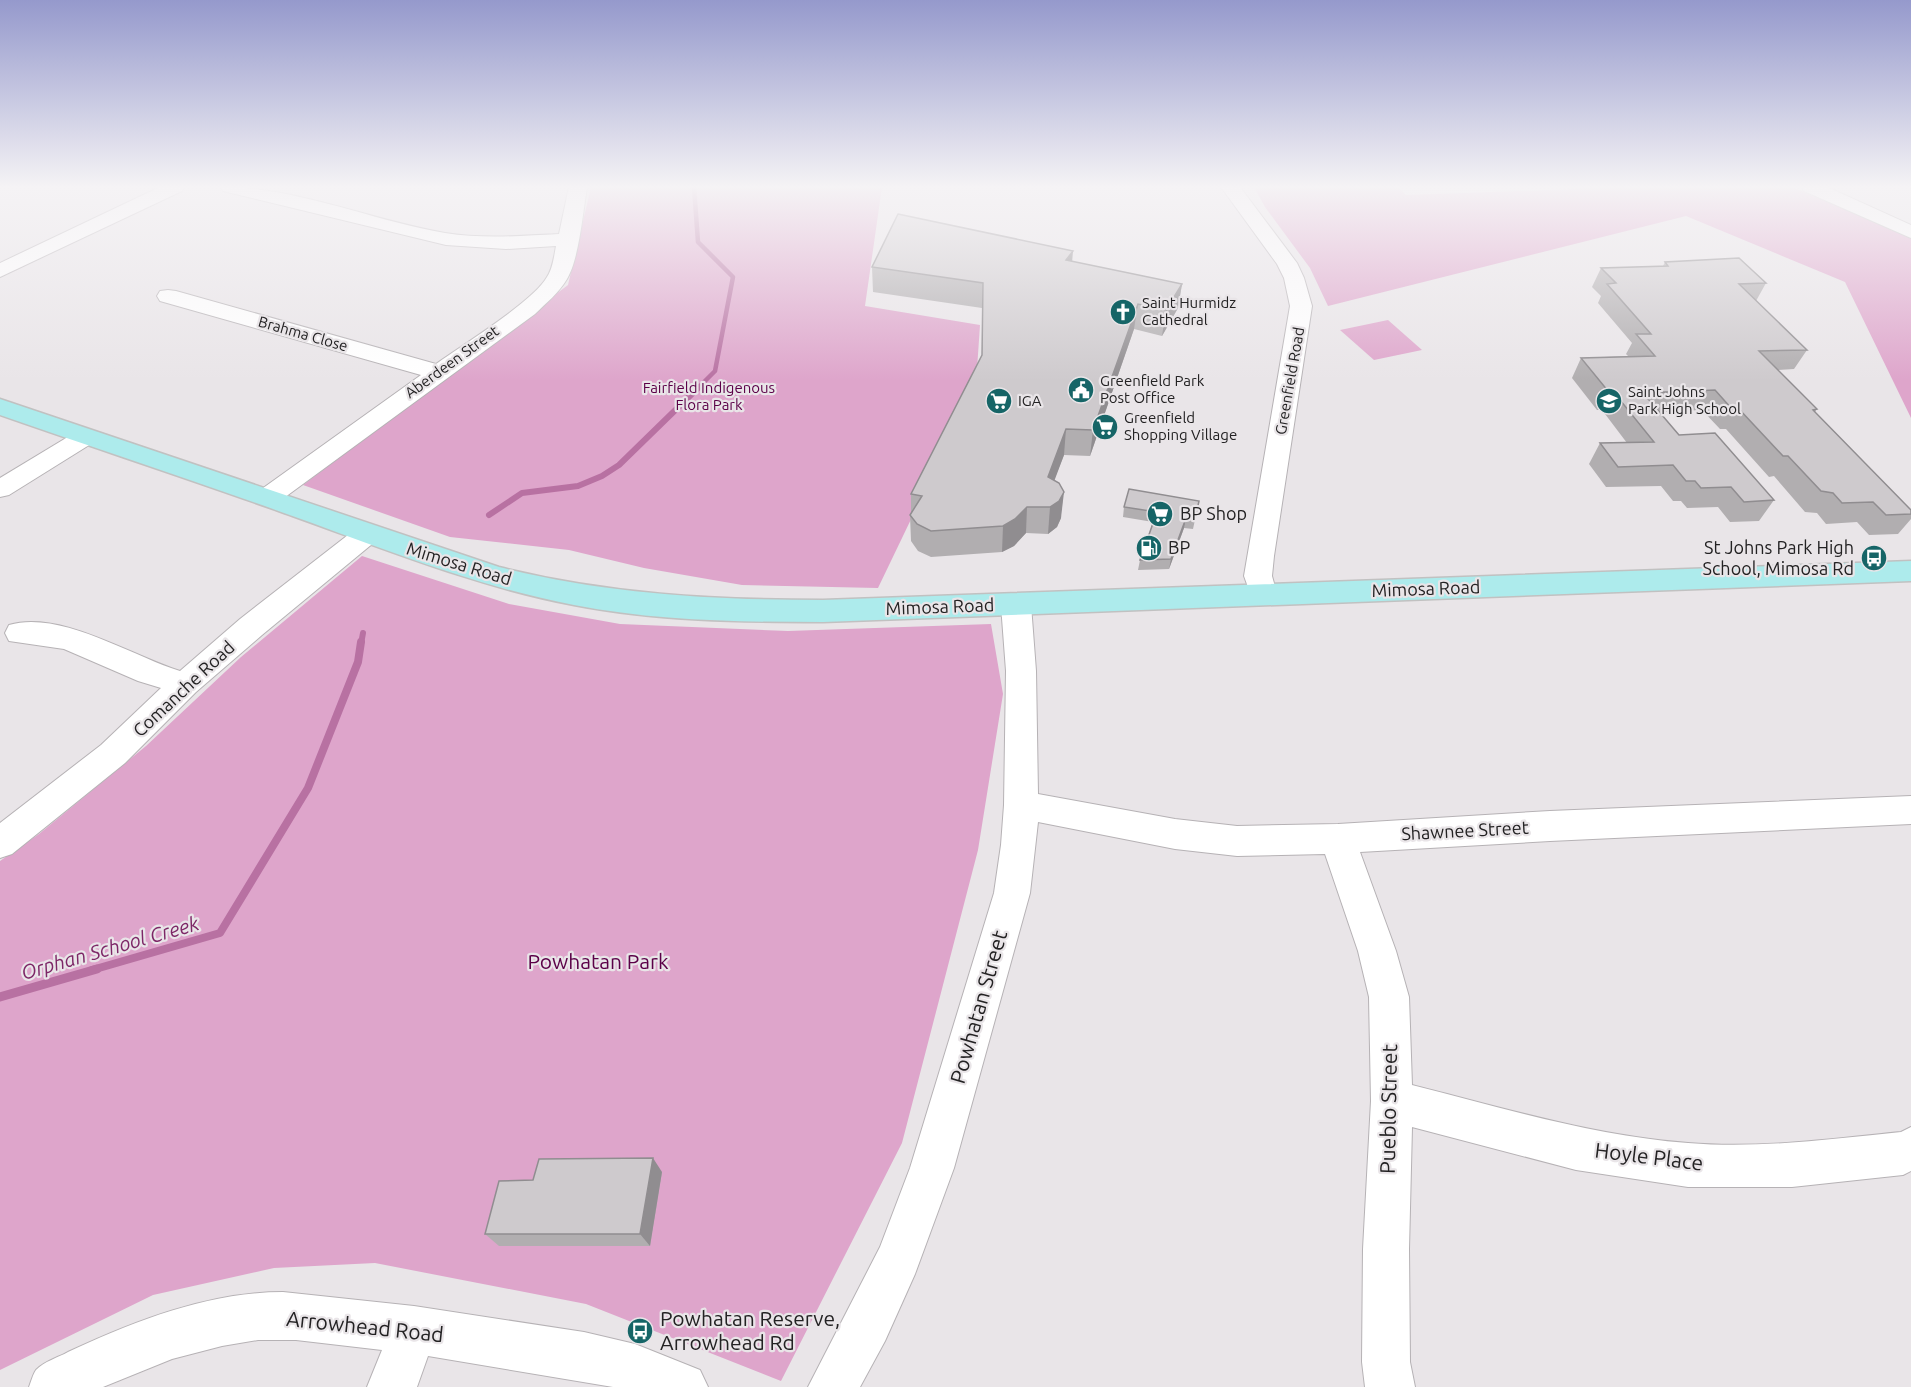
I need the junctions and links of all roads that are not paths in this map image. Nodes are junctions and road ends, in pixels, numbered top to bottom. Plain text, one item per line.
1 (40, 252) edge
2 (566, 252) edge
3 (1278, 252) edge
4 (0, 271) edge
5 (168, 296) dead end
6 (438, 372) junction
7 (0, 407) edge
8 (85, 437) junction
9 (0, 489) edge
10 (268, 497) junction
11 (367, 534) junction
12 (1911, 571) edge
13 (1263, 594) junction
14 (1016, 604) junction
15 (20, 633) dead end
16 (185, 684) junction
17 (1021, 805) junction
18 (1911, 810) edge
19 (1338, 839) junction
20 (0, 843) edge
21 (1392, 1101) junction
22 (1911, 1149) edge
23 (414, 1330) junction
24 (54, 1387) edge
25 (392, 1387) edge
26 (683, 1387) edge
27 (833, 1387) edge
28 (1390, 1387) edge

1 - 4 street
2 - 6 street, Aberdeen Street
3 - 13 street, Greenfield Road
5 - 6 street, Brahma Close
6 - 10 street, Aberdeen Street
7 - 8 main road, Mimosa Road
8 - 9 street
8 - 10 main road, Mimosa Road
10 - 11 main road, Mimosa Road
11 - 14 main road, Mimosa Road
11 - 16 street, Comanche Road
12 - 13 main road, Mimosa Road
13 - 14 main road, Mimosa Road
14 - 17 street, Powhatan Street
15 - 16 street
16 - 20 street, Comanche Road
17 - 19 street, Shawnee Street
17 - 27 street, Powhatan Street
18 - 19 street, Shawnee Street
19 - 21 street, Pueblo Street
21 - 22 street, Hoyle Place
21 - 28 street, Pueblo Street
23 - 24 street, Arrowhead Road
23 - 25 street
23 - 26 street, Arrowhead Road

